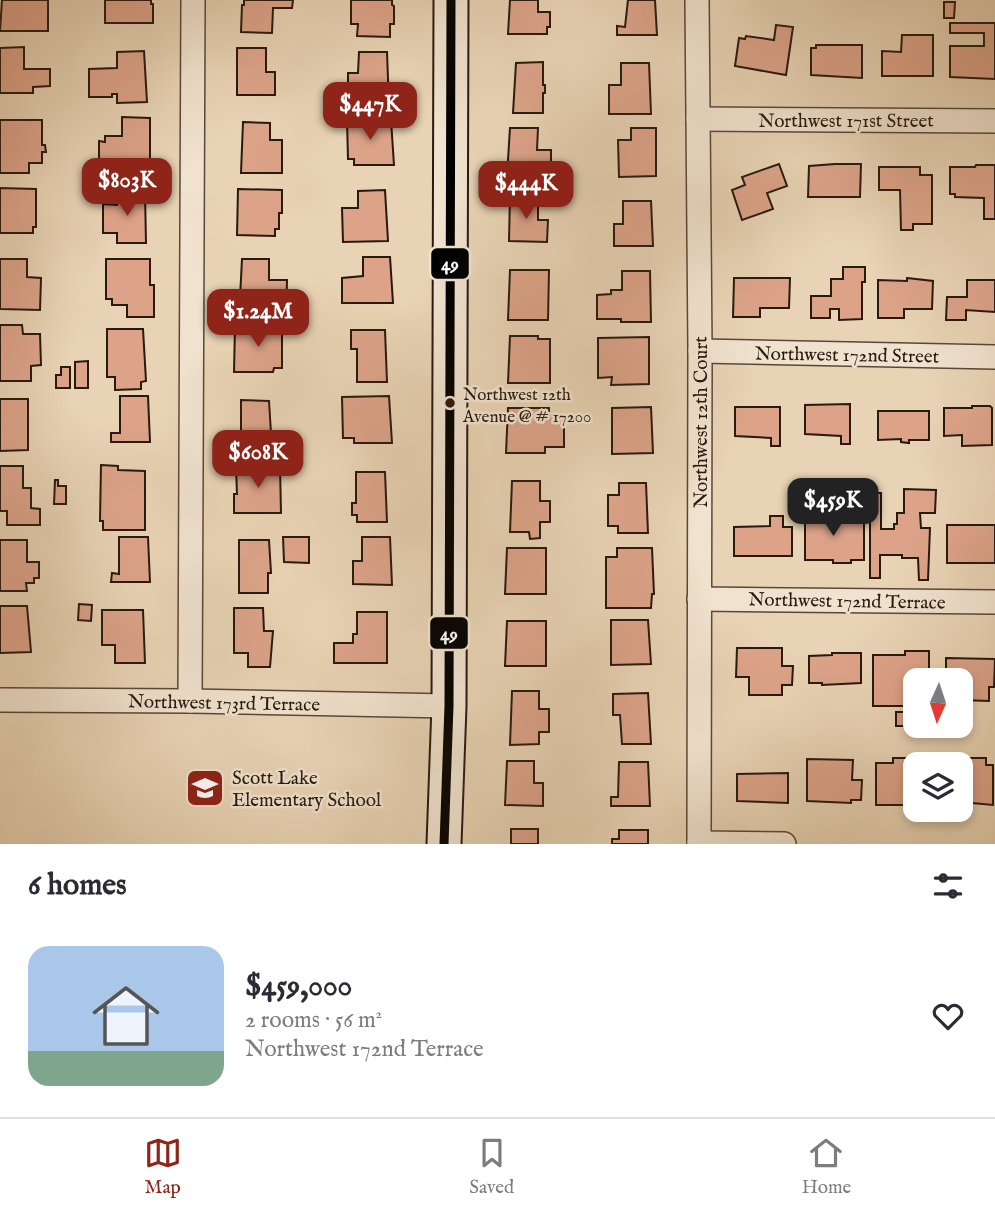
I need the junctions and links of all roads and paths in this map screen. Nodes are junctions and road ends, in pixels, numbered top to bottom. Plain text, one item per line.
1 (193, 0) edge
2 (451, 0) edge
3 (698, 0) edge
4 (698, 119) junction
5 (995, 121) edge
6 (700, 351) junction
7 (995, 357) edge
8 (699, 598) junction
9 (995, 602) edge
10 (0, 700) edge
11 (190, 701) junction
12 (449, 706) junction
13 (444, 844) edge
14 (699, 844) edge
15 (784, 844) edge

1 - 11 street
2 - 12 street
3 - 4 street, Northwest 12th Court
4 - 5 street, Northwest 171st Street
4 - 6 street, Northwest 12th Court
6 - 7 street, Northwest 172nd Street
6 - 8 street, Northwest 12th Court
8 - 9 street, Northwest 172nd Terrace
8 - 14 street, Northwest 12th Court
10 - 11 street, Northwest 173rd Terrace
11 - 12 street, Northwest 173rd Terrace
12 - 13 street
14 - 15 street

